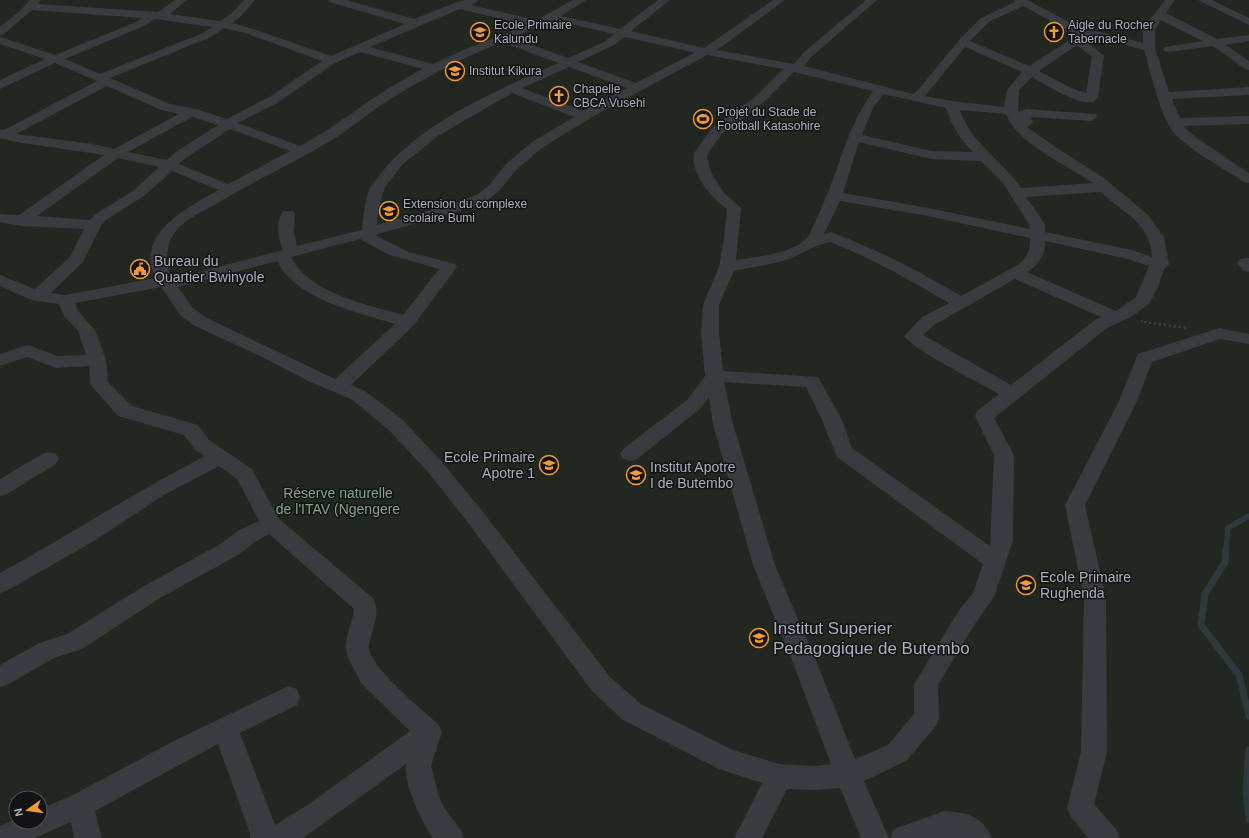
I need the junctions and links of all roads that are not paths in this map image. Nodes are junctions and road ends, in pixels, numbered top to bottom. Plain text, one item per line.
1 (119, 0) edge
2 (182, 0) edge
3 (250, 0) edge
4 (333, 0) edge
5 (444, 0) edge
6 (475, 0) edge
7 (581, 0) edge
8 (665, 0) edge
9 (780, 0) edge
10 (872, 0) edge
11 (1170, 0) edge
12 (1203, 0) edge
13 (1021, 1) edge
14 (33, 3) edge
15 (458, 5) junction
16 (102, 11) junction
17 (1159, 14) junction
18 (156, 16) junction
19 (553, 17) junction
20 (1246, 20) edge
21 (417, 24) junction
22 (538, 24) junction
23 (221, 25) junction
24 (0, 32) edge
25 (623, 32) junction
26 (1079, 36) junction
27 (501, 38) junction
28 (1249, 38) edge
29 (0, 40) edge
30 (963, 42) junction
31 (1216, 43) junction
32 (360, 48) junction
33 (1149, 48) junction
34 (1169, 49) dead end
35 (705, 51) junction
36 (55, 59) junction
37 (331, 60) junction
38 (571, 62) junction
39 (1249, 66) edge
40 (433, 68) junction
41 (794, 68) junction
42 (1030, 71) junction
43 (104, 79) junction
44 (0, 85) edge
45 (513, 88) junction
46 (638, 88) junction
47 (880, 90) junction
48 (1249, 91) edge
49 (1164, 96) junction
50 (915, 98) junction
51 (952, 104) junction
52 (191, 112) junction
53 (1010, 112) junction
54 (584, 116) junction
55 (1091, 117) dead end
56 (1248, 121) edge
57 (1175, 122) junction
58 (228, 124) junction
59 (1019, 125) junction
60 (854, 137) junction
61 (5, 138) edge
62 (301, 151) junction
63 (116, 153) junction
64 (983, 157) junction
65 (169, 166) junction
66 (1243, 169) edge
67 (1249, 179) edge
68 (1105, 187) junction
69 (229, 189) junction
70 (1018, 193) junction
71 (835, 196) junction
72 (288, 214) dead end
73 (0, 218) edge
74 (22, 221) junction
75 (94, 225) junction
76 (366, 233) junction
77 (1038, 236) junction
78 (813, 241) junction
79 (287, 253) junction
80 (1249, 263) edge
81 (1158, 264) junction
82 (727, 267) junction
83 (1249, 267) edge
84 (1015, 273) junction
85 (0, 280) edge
86 (166, 283) junction
87 (37, 296) junction
88 (66, 300) junction
89 (961, 303) junction
90 (1115, 318) junction
91 (407, 322) junction
92 (1249, 339) edge
93 (0, 360) edge
94 (96, 360) junction
95 (714, 376) junction
96 (338, 387) junction
97 (1011, 393) junction
98 (630, 454) dead end
99 (49, 459) dead end
100 (210, 462) junction
101 (0, 489) edge
102 (271, 524) junction
103 (995, 561) junction
104 (0, 584) edge
105 (0, 677) edge
106 (288, 697) dead end
107 (224, 728) junction
108 (429, 732) junction
109 (848, 775) junction
110 (780, 776) junction
111 (80, 804) junction
112 (4, 838) edge
113 (88, 838) edge
114 (264, 838) edge
115 (280, 838) edge
116 (450, 838) edge
117 (748, 838) edge
118 (875, 838) edge
119 (904, 838) edge
120 (978, 838) edge
121 (1106, 838) edge

1 - 16 street
2 - 18 street
3 - 23 street
4 - 21 street
5 - 15 street
6 - 15 street
7 - 19 street
8 - 25 street
9 - 35 street
10 - 41 street
11 - 17 street
12 - 20 street
13 - 26 street
13 - 30 street
14 - 16 street
14 - 24 street
15 - 21 street
15 - 22 street
16 - 18 street
17 - 31 street
17 - 33 street
18 - 23 street
18 - 36 street
19 - 22 street
19 - 25 street
21 - 32 street
22 - 27 street
23 - 37 street
23 - 43 street
25 - 35 street
25 - 38 street
26 - 33 street
26 - 42 street
26 - 42 street
27 - 38 street
27 - 40 street
28 - 31 street
29 - 36 street
30 - 42 street
30 - 50 street
31 - 34 street
31 - 39 street
32 - 37 street
32 - 40 street
33 - 49 street
35 - 41 street
35 - 46 street
36 - 43 street
36 - 44 street
37 - 58 street
38 - 45 street
38 - 46 street
40 - 62 street
41 - 47 street
41 - 82 street
42 - 53 street
43 - 52 street
43 - 61 street
45 - 54 street
45 - 76 street
46 - 54 street
47 - 50 street
47 - 60 street
48 - 49 street
49 - 57 street
50 - 51 street
51 - 53 street
51 - 64 street
52 - 58 street
52 - 63 street
53 - 59 street
54 - 76 street
55 - 59 street
56 - 57 street
57 - 66 street
58 - 62 street
58 - 65 street
59 - 68 street
60 - 64 street
60 - 71 street
61 - 63 street
62 - 69 street
63 - 65 street
63 - 74 street
64 - 70 street
65 - 69 street
65 - 75 street
66 - 67 street
68 - 70 street
68 - 81 street
69 - 86 street
70 - 77 street
71 - 77 street
71 - 78 street
72 - 79 street
73 - 74 street
74 - 75 street
75 - 87 street
76 - 79 street
76 - 91 street
77 - 81 street
77 - 84 street
78 - 82 street
78 - 89 street
79 - 86 street
79 - 91 street
80 - 83 street
81 - 90 street
82 - 95 street
84 - 89 street
84 - 90 street
85 - 87 street
86 - 88 street
86 - 96 street
87 - 88 street
88 - 94 street
89 - 97 street
90 - 97 street
91 - 96 street
92 - 121 street
93 - 94 street
94 - 100 street
95 - 98 street
95 - 103 street
95 - 109 street
96 - 110 street
97 - 103 street
99 - 101 street
100 - 102 street
100 - 104 street
102 - 105 street
102 - 108 street
103 - 109 street
106 - 107 street
107 - 111 street
107 - 114 street
108 - 115 street
108 - 116 street
109 - 110 street
109 - 118 street
110 - 117 street
111 - 112 street
111 - 113 street
119 - 120 street

